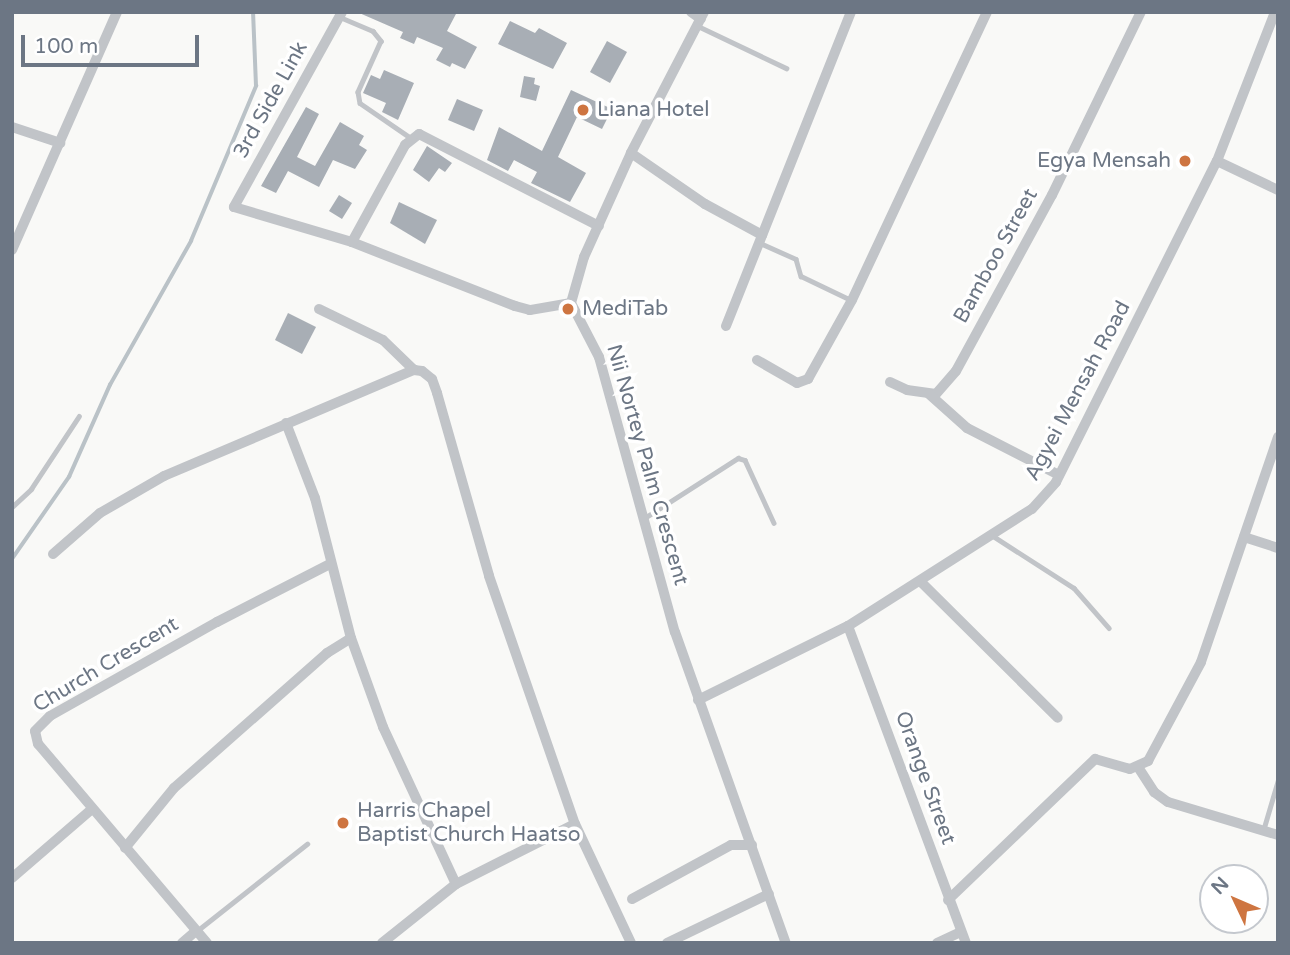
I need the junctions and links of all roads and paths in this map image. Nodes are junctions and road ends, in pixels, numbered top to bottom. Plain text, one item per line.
1 (117, 12) edge
2 (691, 12) edge
3 (851, 12) edge
4 (987, 12) edge
5 (1141, 12) edge
6 (1275, 12) edge
7 (341, 14) edge
8 (700, 19) edge
9 (786, 68) dead end
10 (12, 127) edge
11 (411, 138) junction
12 (60, 143) junction
13 (631, 153) junction
14 (1217, 161) junction
15 (1278, 190) edge
16 (599, 226) junction
17 (761, 239) junction
18 (352, 242) junction
19 (12, 250) edge
20 (852, 300) junction
21 (570, 303) junction
22 (319, 309) dead end
23 (726, 326) dead end
24 (757, 360) dead end
25 (414, 370) junction
26 (890, 382) dead end
27 (929, 394) junction
28 (79, 415) dead end
29 (286, 423) junction
30 (1278, 437) edge
31 (1059, 475) junction
32 (12, 507) edge
33 (642, 520) junction
34 (774, 523) dead end
35 (991, 535) junction
36 (1244, 537) junction
37 (1278, 548) edge
38 (53, 555) dead end
39 (330, 564) junction
40 (920, 581) junction
41 (848, 626) junction
42 (1109, 628) dead end
43 (351, 638) junction
44 (698, 700) junction
45 (1058, 718) dead end
46 (1138, 767) junction
47 (1278, 780) edge
48 (92, 809) junction
49 (575, 824) junction
50 (1262, 832) junction
51 (1278, 835) edge
52 (307, 844) dead end
53 (752, 845) junction
54 (125, 848) junction
55 (12, 878) edge
56 (456, 884) junction
57 (769, 894) junction
58 (632, 899) dead end
59 (947, 900) junction
60 (196, 931) junction
61 (961, 932) junction
62 (182, 943) edge
63 (207, 943) edge
64 (382, 943) edge
65 (631, 943) edge
66 (667, 943) edge
67 (786, 943) edge
68 (937, 943) edge
69 (967, 943) edge

1 - 12 street
2 - 8 street
3 - 17 street
4 - 20 street
5 - 27 street, Bamboo Street
6 - 14 street, Agyei Mensah Road
7 - 11 lane
7 - 18 street, 3rd Side Link
8 - 9 lane
8 - 13 street
10 - 12 street
11 - 16 street
11 - 18 street
12 - 19 street
13 - 16 street
13 - 17 street
14 - 15 street
14 - 31 street, Agyei Mensah Road
16 - 21 street
17 - 20 lane
17 - 23 street
18 - 21 street
20 - 24 street
21 - 33 street, Nii Nortey Palm Crescent
22 - 25 street
25 - 29 street
25 - 49 street
26 - 27 street
27 - 31 street
28 - 32 lane
29 - 38 street
29 - 39 street
30 - 36 street
31 - 35 street, Agyei Mensah Road
33 - 34 lane
33 - 44 street, Nii Nortey Palm Crescent
35 - 40 street, Agyei Mensah Road
35 - 42 lane
36 - 37 street
36 - 46 street
39 - 43 street
39 - 48 street, Church Crescent
40 - 41 street, Agyei Mensah Road
40 - 45 street
41 - 44 street, Agyei Mensah Road
41 - 59 street, Orange Street
43 - 54 street
43 - 56 street
44 - 53 street, Nii Nortey Palm Crescent
46 - 50 street
46 - 59 street
47 - 50 lane
48 - 54 street, Church Crescent
48 - 55 street
49 - 56 street
49 - 65 street
50 - 51 street
52 - 60 lane
53 - 57 street, Nii Nortey Palm Crescent
53 - 58 street
54 - 60 street, Church Crescent
56 - 64 street
57 - 66 street
57 - 67 street, Nii Nortey Palm Crescent
59 - 61 street, Orange Street
60 - 62 street
60 - 63 street, Church Crescent
61 - 68 street
61 - 69 street, Orange Street

